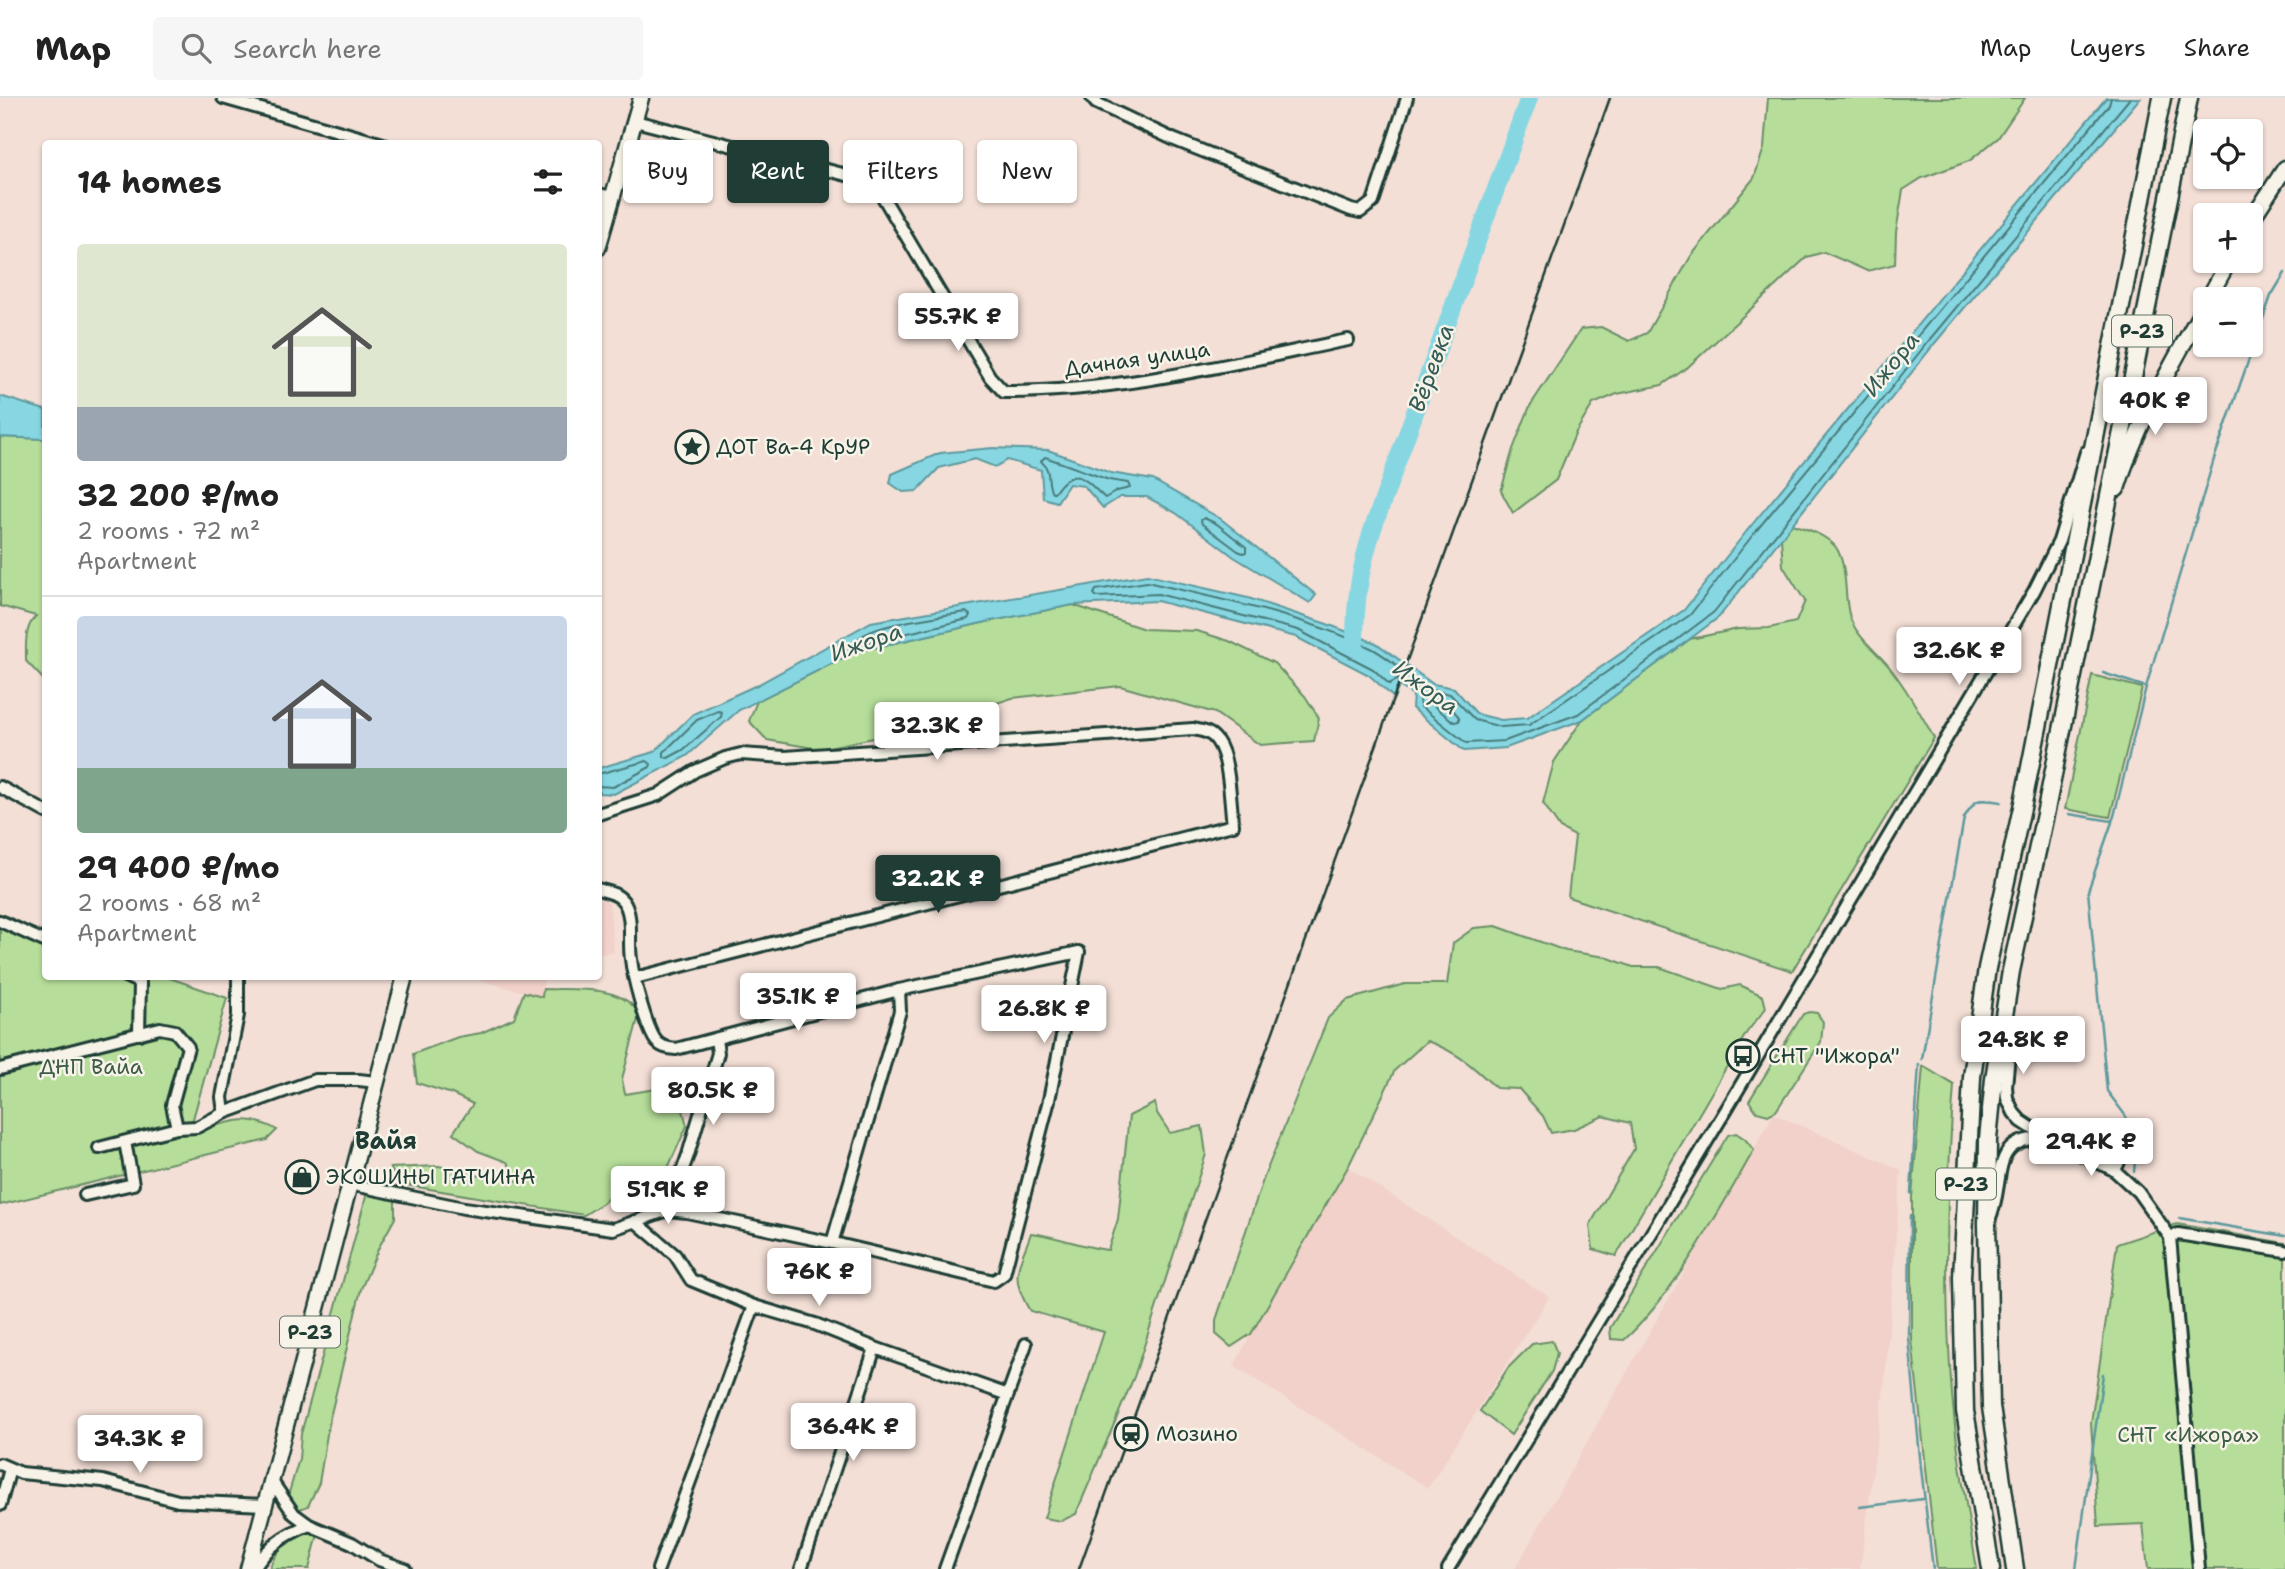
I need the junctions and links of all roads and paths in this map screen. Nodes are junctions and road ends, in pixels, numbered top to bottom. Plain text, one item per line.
1 (223, 98) edge
2 (640, 98) edge
3 (1092, 98) edge
4 (1407, 98) edge
5 (2162, 98) edge
6 (2189, 98) edge
7 (635, 121) junction
8 (369, 140) edge
9 (2285, 168) edge
10 (605, 195) edge
11 (2262, 203) edge
12 (602, 218) edge
13 (2193, 327) edge
14 (1348, 340) dead end
15 (2102, 399) junction
16 (2095, 564) junction
17 (0, 787) edge
18 (42, 810) edge
19 (602, 813) edge
20 (602, 890) edge
21 (0, 921) edge
22 (42, 940) edge
23 (635, 978) junction
24 (134, 980) edge
25 (238, 980) edge
26 (404, 980) edge
27 (899, 990) junction
28 (2003, 1017) junction
29 (139, 1034) junction
30 (716, 1039) junction
31 (0, 1069) edge
32 (376, 1082) junction
33 (223, 1113) junction
34 (177, 1128) junction
35 (2047, 1138) junction
36 (125, 1142) junction
37 (99, 1148) dead end
38 (2082, 1155) junction
39 (2114, 1170) junction
40 (349, 1184) junction
41 (85, 1195) dead end
42 (668, 1210) junction
43 (635, 1221) junction
44 (1987, 1224) junction
45 (2170, 1237) junction
46 (832, 1243) junction
47 (2285, 1251) edge
48 (754, 1306) junction
49 (1026, 1344) dead end
50 (875, 1348) junction
51 (1008, 1395) junction
52 (5, 1466) edge
53 (271, 1480) junction
54 (0, 1504) edge
55 (265, 1505) junction
56 (309, 1525) junction
57 (248, 1569) edge
58 (254, 1569) edge
59 (405, 1569) edge
60 (658, 1569) edge
61 (801, 1569) edge
62 (945, 1569) edge
63 (1448, 1569) edge
64 (1991, 1569) edge
65 (2015, 1569) edge
66 (2199, 1569) edge

1 - 8 street
2 - 7 main road
3 - 4 street
5 - 15 highway, Р-23
6 - 16 highway, Р-23
7 - 10 main road
7 - 14 street, Дачная улица
9 - 11 main road
10 - 12 main road
13 - 16 main road
15 - 63 street
15 - 64 highway, Р-23
16 - 28 highway, Р-23
17 - 18 street
19 - 23 street
20 - 23 street
21 - 22 street
23 - 30 street
24 - 29 street
25 - 33 street
26 - 32 main road, Р-23
27 - 30 street
27 - 46 street
27 - 46 street
28 - 35 street
28 - 44 highway, Р-23
29 - 31 street
29 - 34 street
30 - 42 street
32 - 33 street
32 - 40 main road, Р-23
33 - 34 street
34 - 36 street
35 - 38 street
35 - 44 street
36 - 37 street
36 - 41 street
38 - 39 street
38 - 39 street
39 - 45 street
40 - 43 street
40 - 53 main road, Р-23
42 - 43 street
42 - 46 street
43 - 48 street
44 - 65 highway, Р-23
45 - 47 street
45 - 66 street
48 - 50 street
48 - 60 street
49 - 51 street
50 - 51 street
50 - 61 street
51 - 62 street
52 - 54 street
52 - 55 street
53 - 55 main road, Р-23
53 - 56 street
55 - 57 main road, Р-23
56 - 58 street
56 - 59 street

